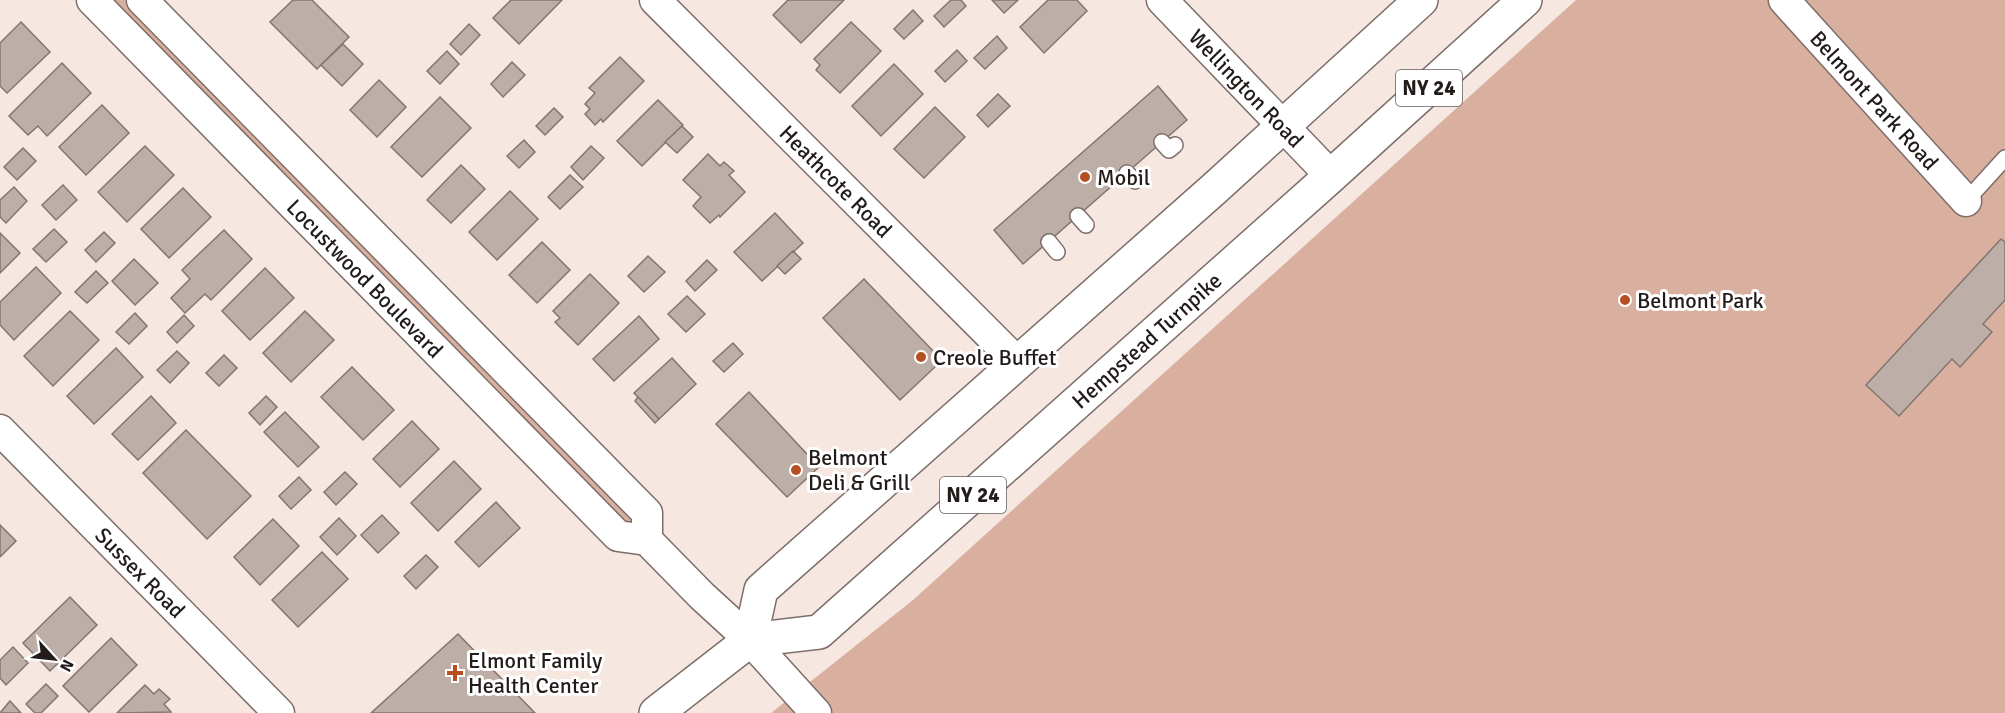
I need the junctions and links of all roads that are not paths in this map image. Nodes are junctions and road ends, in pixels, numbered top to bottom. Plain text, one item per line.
1 (92, 0) edge
2 (142, 0) edge
3 (655, 0) edge
4 (1162, 0) edge
5 (1421, 0) edge
6 (1525, 0) edge
7 (1784, 0) edge
8 (1284, 126) junction
9 (2005, 158) edge
10 (1331, 176) junction
11 (1966, 201) joint
12 (348, 209) junction
13 (322, 234) junction
14 (1017, 362) junction
15 (0, 430) edge
16 (647, 540) junction
17 (750, 640) junction
18 (279, 713) edge
19 (656, 713) edge
20 (816, 713) edge

1 - 13 street, Locustwood Boulevard
2 - 12 street, Locustwood Boulevard
3 - 14 street, Heathcote Road
4 - 8 street, Wellington Road
5 - 8 main road
6 - 10 main road, Hempstead Turnpike / NY 24
7 - 11 street, Belmont Park Road
8 - 10 street, Wellington Road
8 - 14 main road
9 - 11 lane
10 - 17 main road, Hempstead Turnpike / NY 24
12 - 13 street
12 - 16 street, Locustwood Boulevard
13 - 16 street, Locustwood Boulevard
14 - 17 main road
15 - 18 street, Sussex Road
16 - 17 street
17 - 19 main road
17 - 20 street

